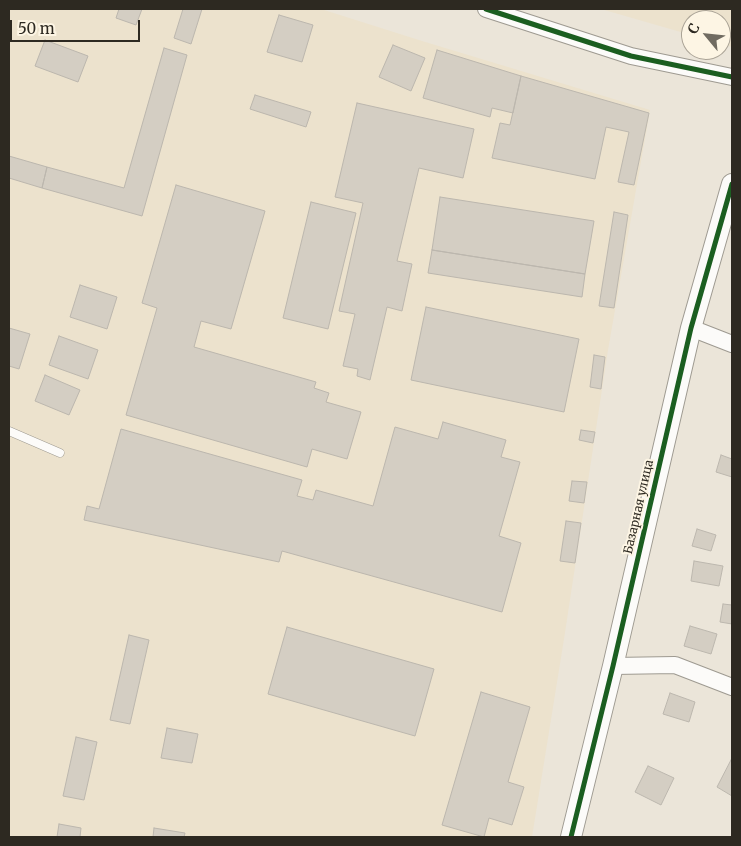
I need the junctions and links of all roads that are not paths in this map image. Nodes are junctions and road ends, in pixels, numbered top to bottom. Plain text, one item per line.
1 (486, 9) edge
2 (732, 77) edge
3 (732, 184) edge
4 (691, 328) junction
5 (732, 344) edge
6 (9, 431) edge
7 (60, 453) dead end
8 (613, 666) junction
9 (732, 687) edge
10 (571, 837) edge

1 - 2 street
3 - 4 street, Базарная улица
4 - 5 street
4 - 8 street, Базарная улица
6 - 7 lane
8 - 9 street
8 - 10 street, Базарная улица

